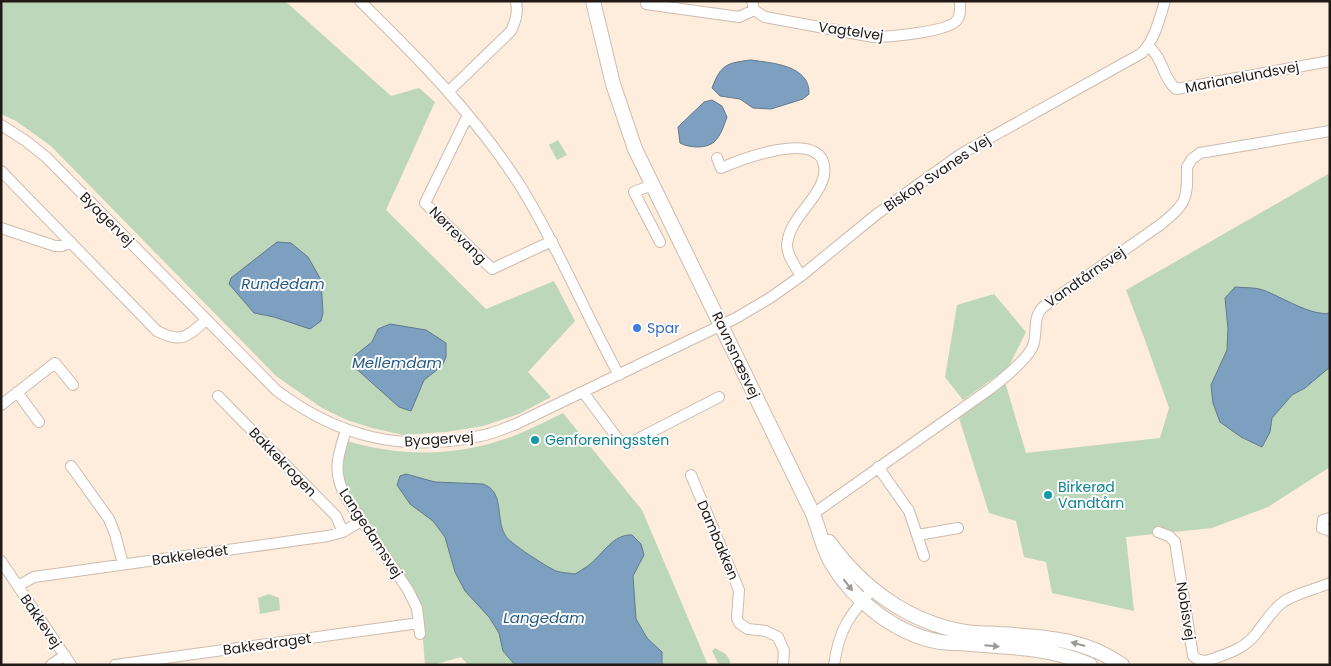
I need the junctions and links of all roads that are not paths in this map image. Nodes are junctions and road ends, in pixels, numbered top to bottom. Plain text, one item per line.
1 (360, 1) edge
2 (516, 1) edge
3 (593, 1) edge
4 (960, 1) edge
5 (1165, 1) edge
6 (646, 4) dead end
7 (753, 6) edge
8 (1148, 46) junction
9 (1330, 60) edge
10 (448, 92) junction
11 (468, 115) junction
12 (1, 125) edge
13 (1330, 131) edge
14 (717, 158) dead end
15 (1, 171) edge
16 (652, 185) junction
17 (1, 228) edge
18 (552, 241) junction
19 (71, 242) junction
20 (660, 242) dead end
21 (801, 276) junction
22 (206, 320) junction
23 (721, 324) junction
24 (619, 374) junction
25 (73, 385) dead end
26 (17, 392) junction
27 (583, 392) junction
28 (218, 396) dead end
29 (719, 397) dead end
30 (1, 405) edge
31 (39, 422) dead end
32 (346, 430) junction
33 (71, 466) dead end
34 (878, 467) junction
35 (691, 475) dead end
36 (813, 514) junction
37 (1330, 518) edge
38 (361, 521) junction
39 (818, 527) junction
40 (958, 528) dead end
41 (343, 532) junction
42 (1158, 532) dead end
43 (1330, 532) edge
44 (918, 535) junction
45 (924, 556) dead end
46 (1, 561) edge
47 (123, 564) junction
48 (1330, 583) edge
49 (18, 586) junction
50 (872, 590) junction
51 (862, 602) junction
52 (419, 623) junction
53 (420, 634) dead end
54 (65, 655) junction
55 (51, 665) edge
56 (71, 665) edge
57 (115, 665) edge
58 (783, 665) edge
59 (834, 665) edge
60 (1090, 665) edge
61 (1122, 665) edge

1 - 10 street
2 - 10 street
3 - 16 main road, Ravnsnæsvej
4 - 7 street, Vagtelvej
5 - 8 street, Biskop Svanes Vej
6 - 7 street, Vagtelvej
8 - 9 street, Marianelundsvej
8 - 21 street, Biskop Svanes Vej
10 - 11 street
11 - 18 street
11 - 18 street, Nørrevang
12 - 22 street, Byagervej
13 - 34 street, Vandtårnsvej
14 - 21 street
15 - 19 street
16 - 20 street
16 - 23 main road, Ravnsnæsvej
17 - 19 street
18 - 24 street
19 - 22 street
21 - 23 street, Biskop Svanes Vej
22 - 32 street, Byagervej
23 - 24 street, Byagervej
23 - 36 main road, Ravnsnæsvej
24 - 27 street, Byagervej
25 - 26 street
26 - 30 street
26 - 31 street
27 - 29 street
27 - 32 street, Byagervej
28 - 41 street, Bakkekrogen
32 - 38 street, Langedamsvej
33 - 47 street
34 - 36 street, Vandtårnsvej
34 - 44 street
35 - 58 street, Dambakken
36 - 39 main road, Ravnsnæsvej
37 - 43 street
38 - 41 street, Bakkeledet
38 - 52 street, Langedamsvej
39 - 50 main road, Ravnsnæsvej
39 -> 51 main road, Ravnsnæsvej
40 - 44 street
41 - 47 street, Bakkeledet
42 - 48 street, Nobisvej
44 - 45 street
46 - 49 street, Bakkevej
47 - 49 street, Bakkeledet
49 - 54 street, Bakkevej
50 - 51 street
61 -> 50 main road, Ravnsnæsvej
51 - 59 street
51 -> 60 main road, Ravnsnæsvej
52 - 53 street, Langedamsvej
52 - 57 street, Bakkedraget
54 - 55 street, Bakkevej
54 - 56 street, Bakkevej

